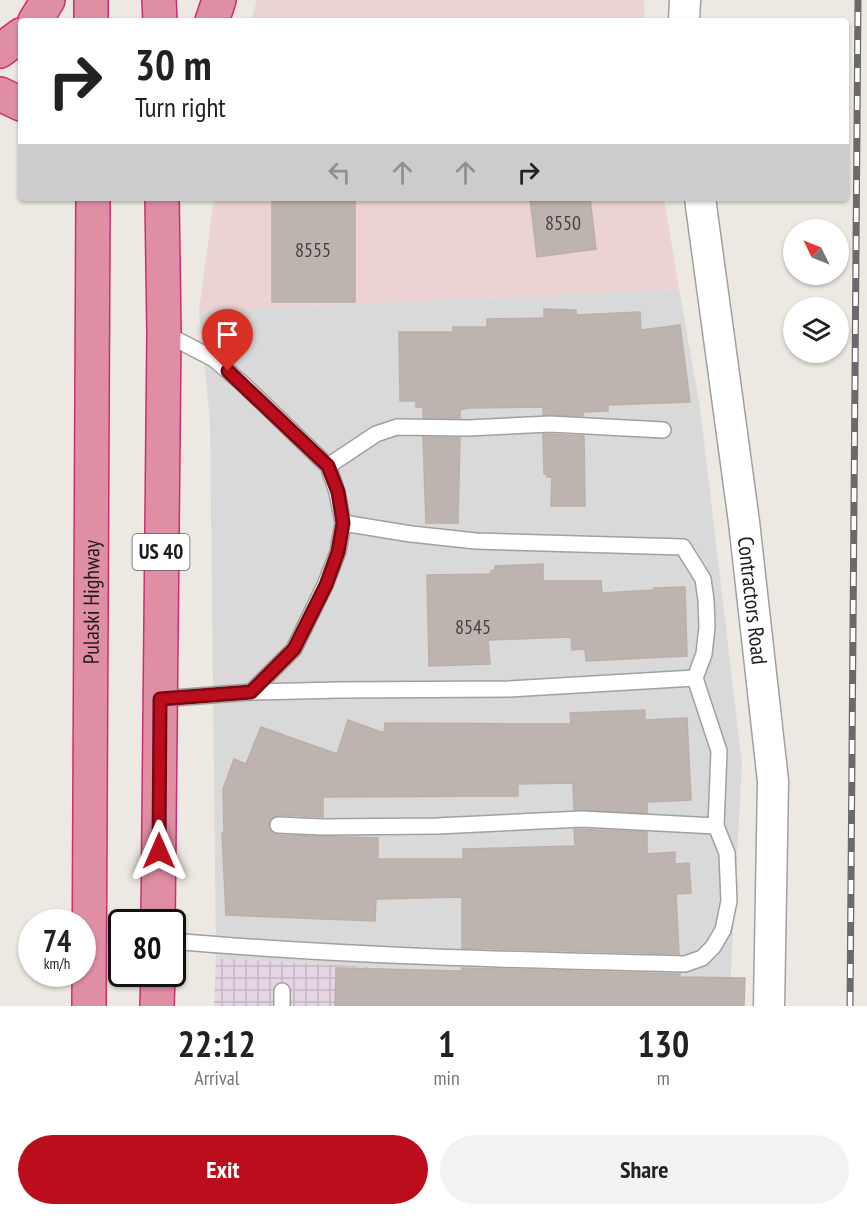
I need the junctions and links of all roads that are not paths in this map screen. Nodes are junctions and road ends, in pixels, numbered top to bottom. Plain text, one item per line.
1 (48, 0) edge
2 (91, 0) edge
3 (159, 0) edge
4 (219, 0) edge
5 (685, 0) edge
6 (37, 18) edge
7 (91, 18) edge
8 (159, 18) edge
9 (213, 18) edge
10 (684, 18) edge
11 (18, 37) edge
12 (0, 51) edge
13 (0, 94) edge
14 (18, 103) edge
15 (78, 201) edge
16 (93, 201) edge
17 (162, 201) edge
18 (182, 201) edge
19 (700, 201) edge
20 (94, 257) junction
21 (164, 329) junction
22 (663, 429) dead end
23 (328, 466) junction
24 (343, 523) junction
25 (695, 678) junction
26 (251, 692) junction
27 (160, 699) junction
28 (278, 825) dead end
29 (716, 826) junction
30 (158, 909) edge
31 (186, 942) edge
32 (158, 987) edge
33 (89, 1006) edge
34 (157, 1006) edge
35 (769, 1006) edge

1 - 6 highway
2 - 7 highway
3 - 8 highway
4 - 9 highway
5 - 10 street
11 - 12 highway
13 - 14 highway
15 - 20 highway
16 - 20 highway, Pulaski Highway
17 - 21 highway, US 40
18 - 21 highway
19 - 35 street, Contractors Road
20 - 33 highway, Pulaski Highway
21 - 23 lane
21 - 27 highway, US 40
22 - 23 lane
23 - 24 lane
24 - 25 lane
24 - 26 lane
25 - 26 lane
25 - 29 lane
26 - 27 lane
27 - 30 highway, US 40
28 - 29 lane
29 - 31 lane
32 - 34 highway

